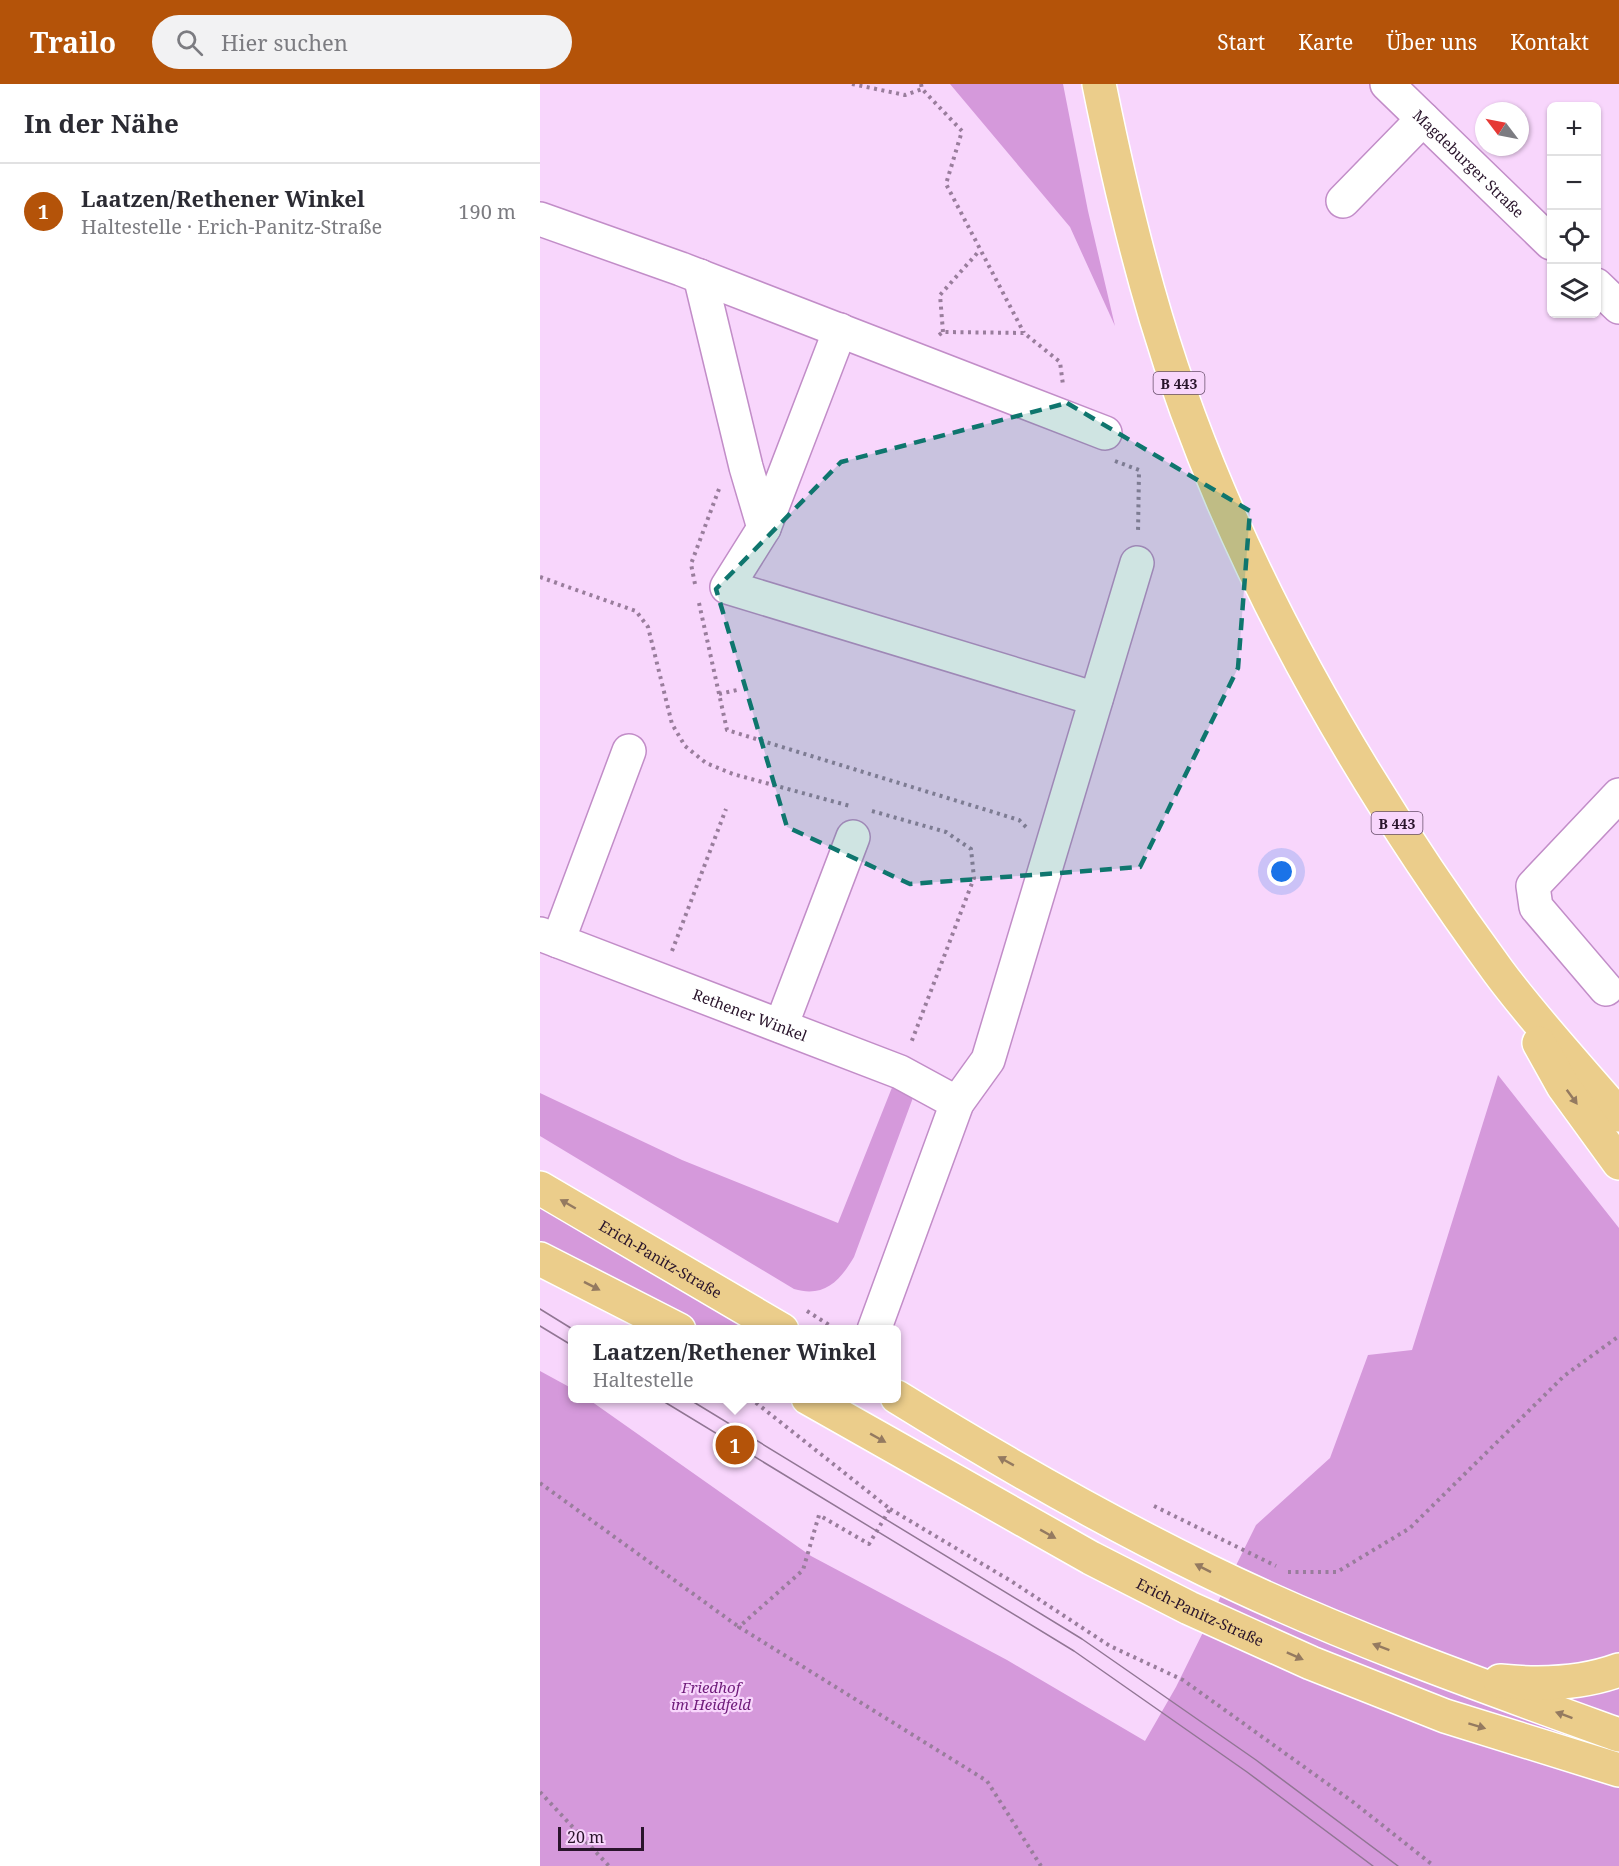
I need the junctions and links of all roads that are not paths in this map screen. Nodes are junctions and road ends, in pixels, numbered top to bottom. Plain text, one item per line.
1 (1099, 84) edge
2 (1387, 84) edge
3 (1423, 119) junction
4 (1343, 201) dead end
5 (540, 219) edge
6 (1547, 239) edge
7 (700, 276) junction
8 (1601, 290) edge
9 (1619, 306) edge
10 (840, 330) junction
11 (1108, 446) road end
12 (764, 528) junction
13 (1137, 562) road end
14 (1096, 699) junction
15 (629, 751) dead end
16 (1619, 795) edge
17 (859, 818) road end
18 (549, 937) edge
19 (1500, 974) junction
20 (1606, 989) dead end
21 (782, 1026) junction
22 (957, 1103) junction
23 (1619, 1115) edge
24 (1619, 1163) edge
25 (540, 1188) edge
26 (540, 1259) edge
27 (671, 1325) edge
28 (775, 1325) edge
29 (875, 1325) edge
30 (901, 1399) edge
31 (825, 1403) edge
32 (1619, 1670) edge
33 (1462, 1678) junction
34 (1619, 1735) edge
35 (1619, 1770) edge

1 - 19 main road, B 443
2 - 3 street, Magdeburger Straße
3 - 4 street
3 - 6 street, Magdeburger Straße
5 - 7 street
7 - 10 street
7 - 12 street
8 - 9 street
10 - 11 street
10 - 12 street
12 - 14 street
13 - 14 street
14 - 22 street
15 - 18 street
16 - 20 street
17 - 21 street
18 - 21 street, Rethener Winkel
19 - 23 main road, B 443
19 -> 24 main road
21 - 22 street, Rethener Winkel
22 - 29 street
28 -> 25 main road, Erich-Panitz-Straße
26 -> 27 main road
33 -> 30 main road
31 -> 35 main road, Erich-Panitz-Straße
32 - 33 main road
34 -> 33 main road

